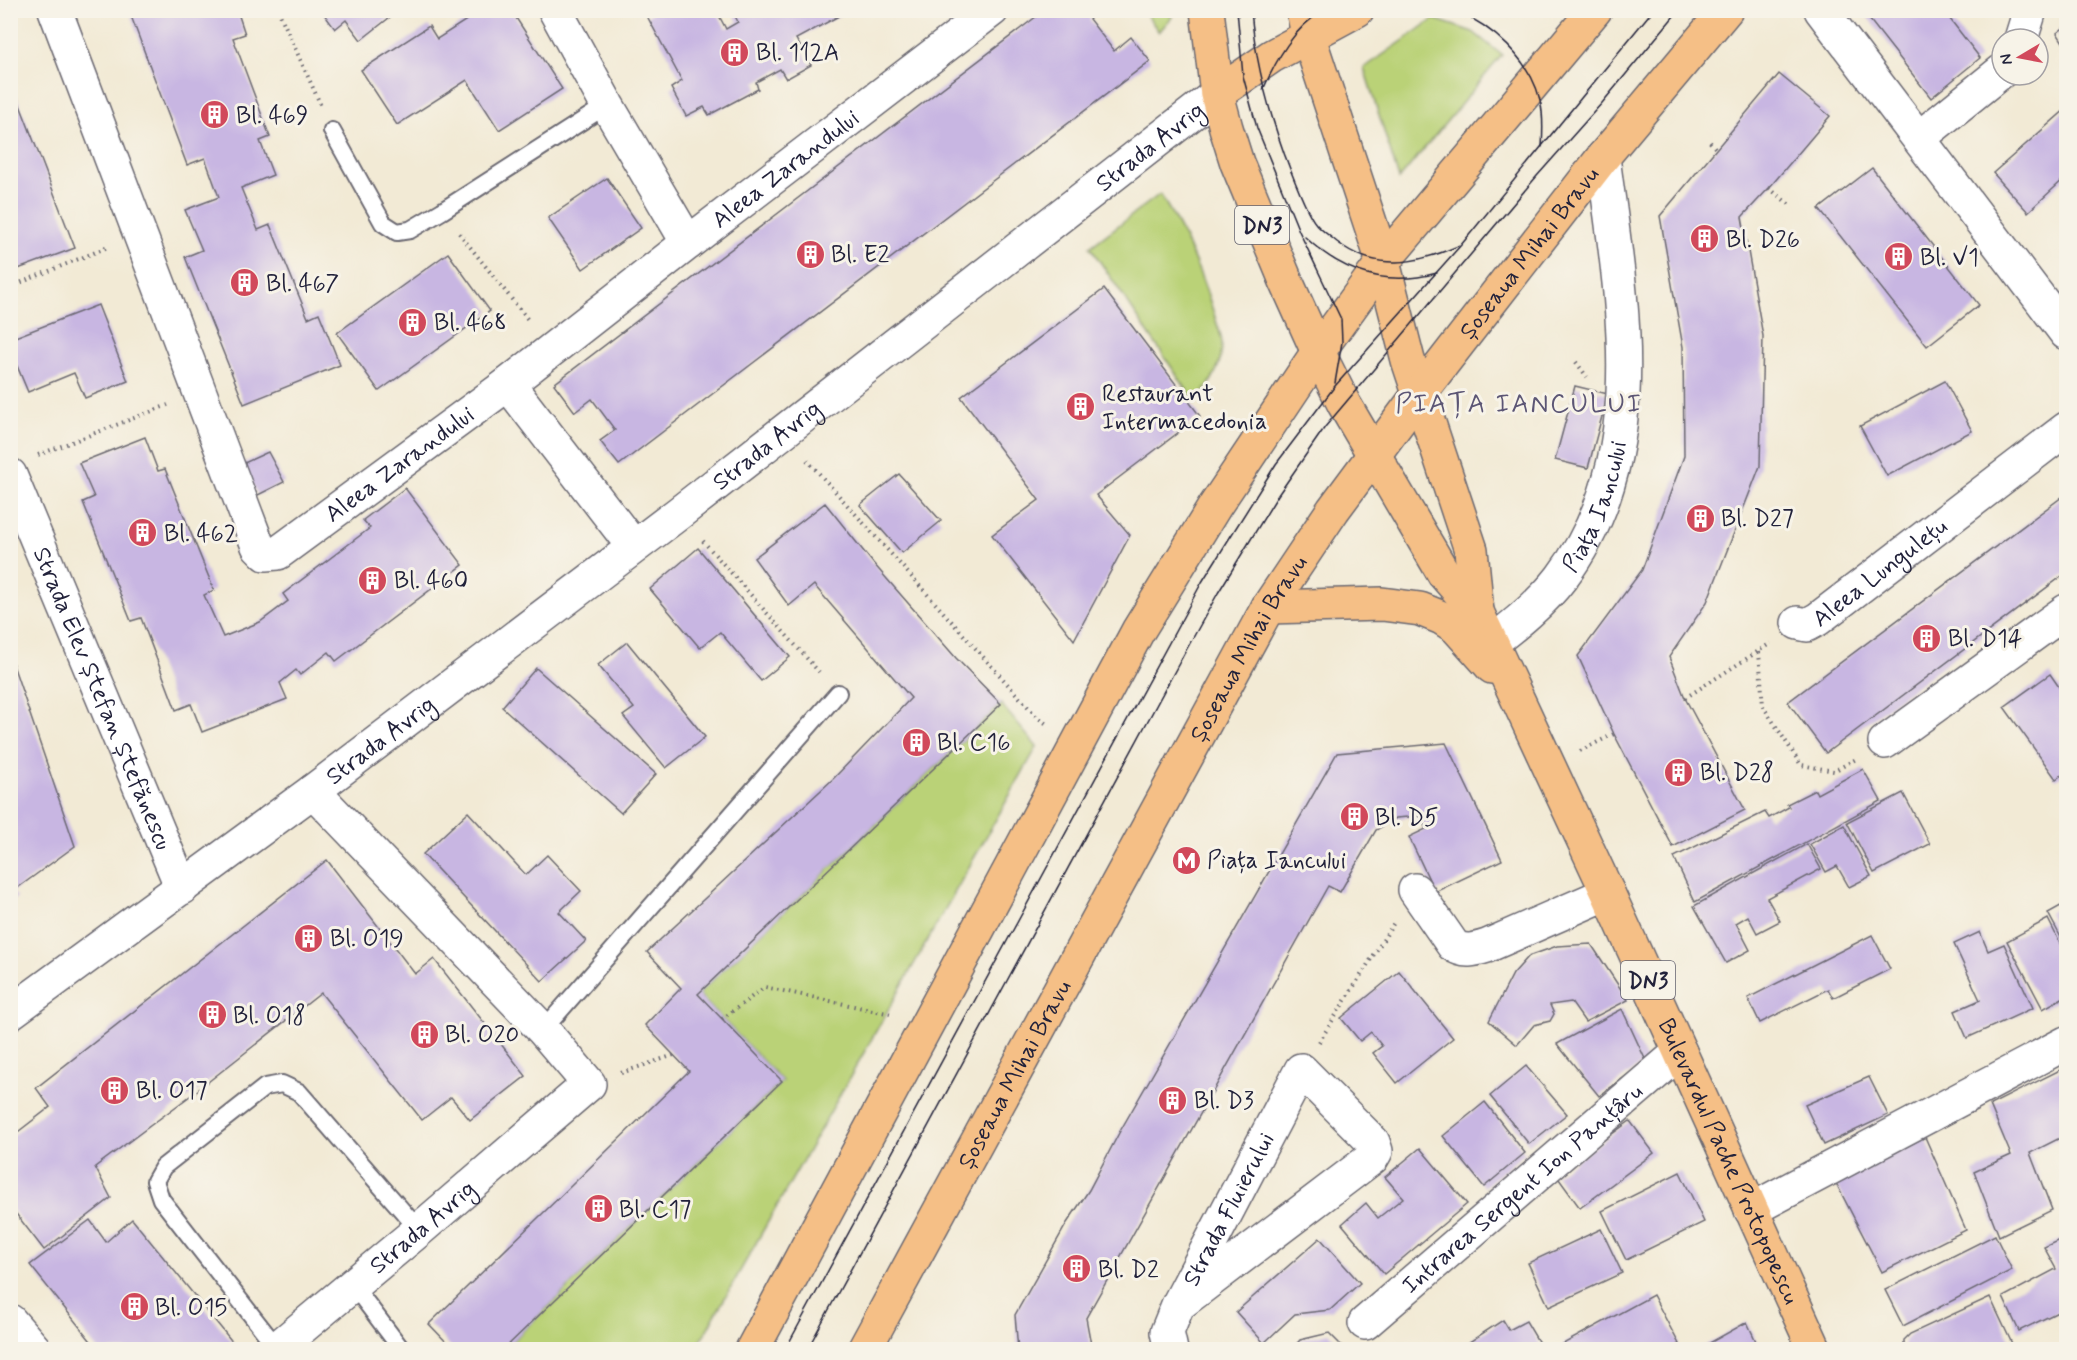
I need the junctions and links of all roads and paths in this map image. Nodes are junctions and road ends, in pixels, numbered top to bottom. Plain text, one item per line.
1 (55, 10) edge
2 (278, 10) edge
3 (555, 10) edge
4 (992, 10) edge
5 (1207, 10) edge
6 (1357, 10) edge
7 (1595, 10) edge
8 (1726, 10) edge
9 (1821, 10) edge
10 (2030, 10) edge
11 (1305, 23) edge
12 (2024, 27) edge
13 (1990, 81) edge
14 (1216, 94) junction
15 (606, 105) junction
16 (332, 131) joint
17 (1919, 138) junction
18 (1710, 142) dead end
19 (1716, 149) dead end
20 (1603, 157) junction
21 (1769, 188) dead end
22 (1790, 205) dead end
23 (442, 211) junction
24 (139, 234) junction
25 (687, 243) junction
26 (1383, 262) junction
27 (10, 287) edge
28 (2067, 333) edge
29 (552, 351) junction
30 (1318, 352) junction
31 (1576, 362) dead end
32 (1591, 383) dead end
33 (508, 384) junction
34 (200, 392) junction
35 (1419, 394) junction
36 (2067, 429) edge
37 (782, 432) junction
38 (1373, 454) junction
39 (22, 466) edge
40 (678, 513) junction
41 (633, 546) junction
42 (1268, 607) junction
43 (2067, 611) edge
44 (1478, 612) junction
45 (1798, 623) joint
46 (1491, 643) junction
47 (1759, 652) junction
48 (838, 693) joint
49 (1516, 694) junction
50 (1685, 698) dead end
51 (1614, 734) dead end
52 (1885, 742) joint
53 (1077, 745) junction
54 (1578, 752) dead end
55 (313, 791) junction
56 (182, 888) junction
57 (1415, 890) joint
58 (1608, 893) junction
59 (10, 1013) edge
60 (722, 1018) dead end
61 (543, 1030) junction
62 (924, 1031) junction
63 (2067, 1043) edge
64 (1680, 1052) junction
65 (674, 1055) dead end
66 (1301, 1070) junction
67 (589, 1084) junction
68 (1751, 1210) junction
69 (419, 1230) junction
70 (353, 1285) junction
71 (1178, 1305) junction
72 (10, 1321) edge
73 (1365, 1323) dead end
74 (276, 1349) edge
75 (35, 1350) edge
76 (402, 1350) edge
77 (554, 1350) edge
78 (572, 1350) edge
79 (752, 1350) edge
80 (864, 1350) edge
81 (1171, 1350) edge
82 (1815, 1350) edge

1 - 24 street, Aleea Zarandului
2 - 16 path
3 - 15 street
4 - 25 street, Aleea Zarandului
5 - 14 main road, DN3
6 - 11 main road
7 - 26 main road
8 - 20 main road, Șoseaua Mihai Bravu
9 - 17 street
10 - 12 street
11 - 14 main road
11 - 26 main road, DN3
13 - 17 street
14 - 30 main road, DN3
14 - 37 street, Strada Avrig
15 - 23 lane
15 - 25 street
16 - 23 lane
17 - 28 street
18 - 19 path
20 - 35 main road, Șoseaua Mihai Bravu
20 - 46 street, Piața Iancului
21 - 22 path
23 - 29 path
24 - 27 path
24 - 34 street, Aleea Zarandului
25 - 29 street, Aleea Zarandului
26 - 30 main road
26 - 35 main road, DN3
29 - 33 street, Aleea Zarandului
30 - 38 main road, DN3
30 - 53 main road
31 - 32 path
33 - 34 street, Aleea Zarandului
33 - 41 street
34 - 39 path
35 - 38 main road, Șoseaua Mihai Bravu
35 - 44 main road, Bulevardul Pache Protopopescu / DN3
36 - 45 street, Aleea Lungulețu
37 - 40 street, Strada Avrig
37 - 53 path
38 - 42 main road, Șoseaua Mihai Bravu
38 - 44 main road, Bulevardul Pache Protopopescu / DN3
39 - 56 street, Strada Elev Ștefan Ștefănescu
40 - 41 street, Strada Avrig
40 - 48 path
41 - 55 street, Strada Avrig
42 - 49 main road
42 - 80 main road, Șoseaua Mihai Bravu
43 - 52 street
44 - 46 main road, Bulevardul Pache Protopopescu / DN3
45 - 47 path, Aleea Lungulețu
46 - 49 main road, Bulevardul Pache Protopopescu / DN3
47 - 50 path, Aleea Lungulețu
47 - 52 path
48 - 61 lane
49 - 58 main road, Bulevardul Pache Protopopescu / DN3
51 - 54 path
53 - 62 main road
55 - 56 street, Strada Avrig
55 - 61 street, Strada Avrig
56 - 59 street, Strada Avrig
57 - 58 street
57 - 66 path
58 - 64 main road, Bulevardul Pache Protopopescu / DN3
60 - 62 path
61 - 67 street, Strada Avrig
62 - 79 main road
63 - 68 street
64 - 68 main road, Bulevardul Pache Protopopescu / DN3
64 - 73 street, Intrarea Sergent Ion Panțâru
65 - 67 path
66 - 71 street, Strada Fluierului
66 - 71 street
67 - 69 street, Strada Avrig
68 - 82 main road, Bulevardul Pache Protopopescu / DN3
69 - 70 street, Strada Avrig
69 - 74 lane
70 - 74 street, Strada Avrig
70 - 76 lane
71 - 81 street, Strada Fluierului
72 - 75 street
77 - 78 path

